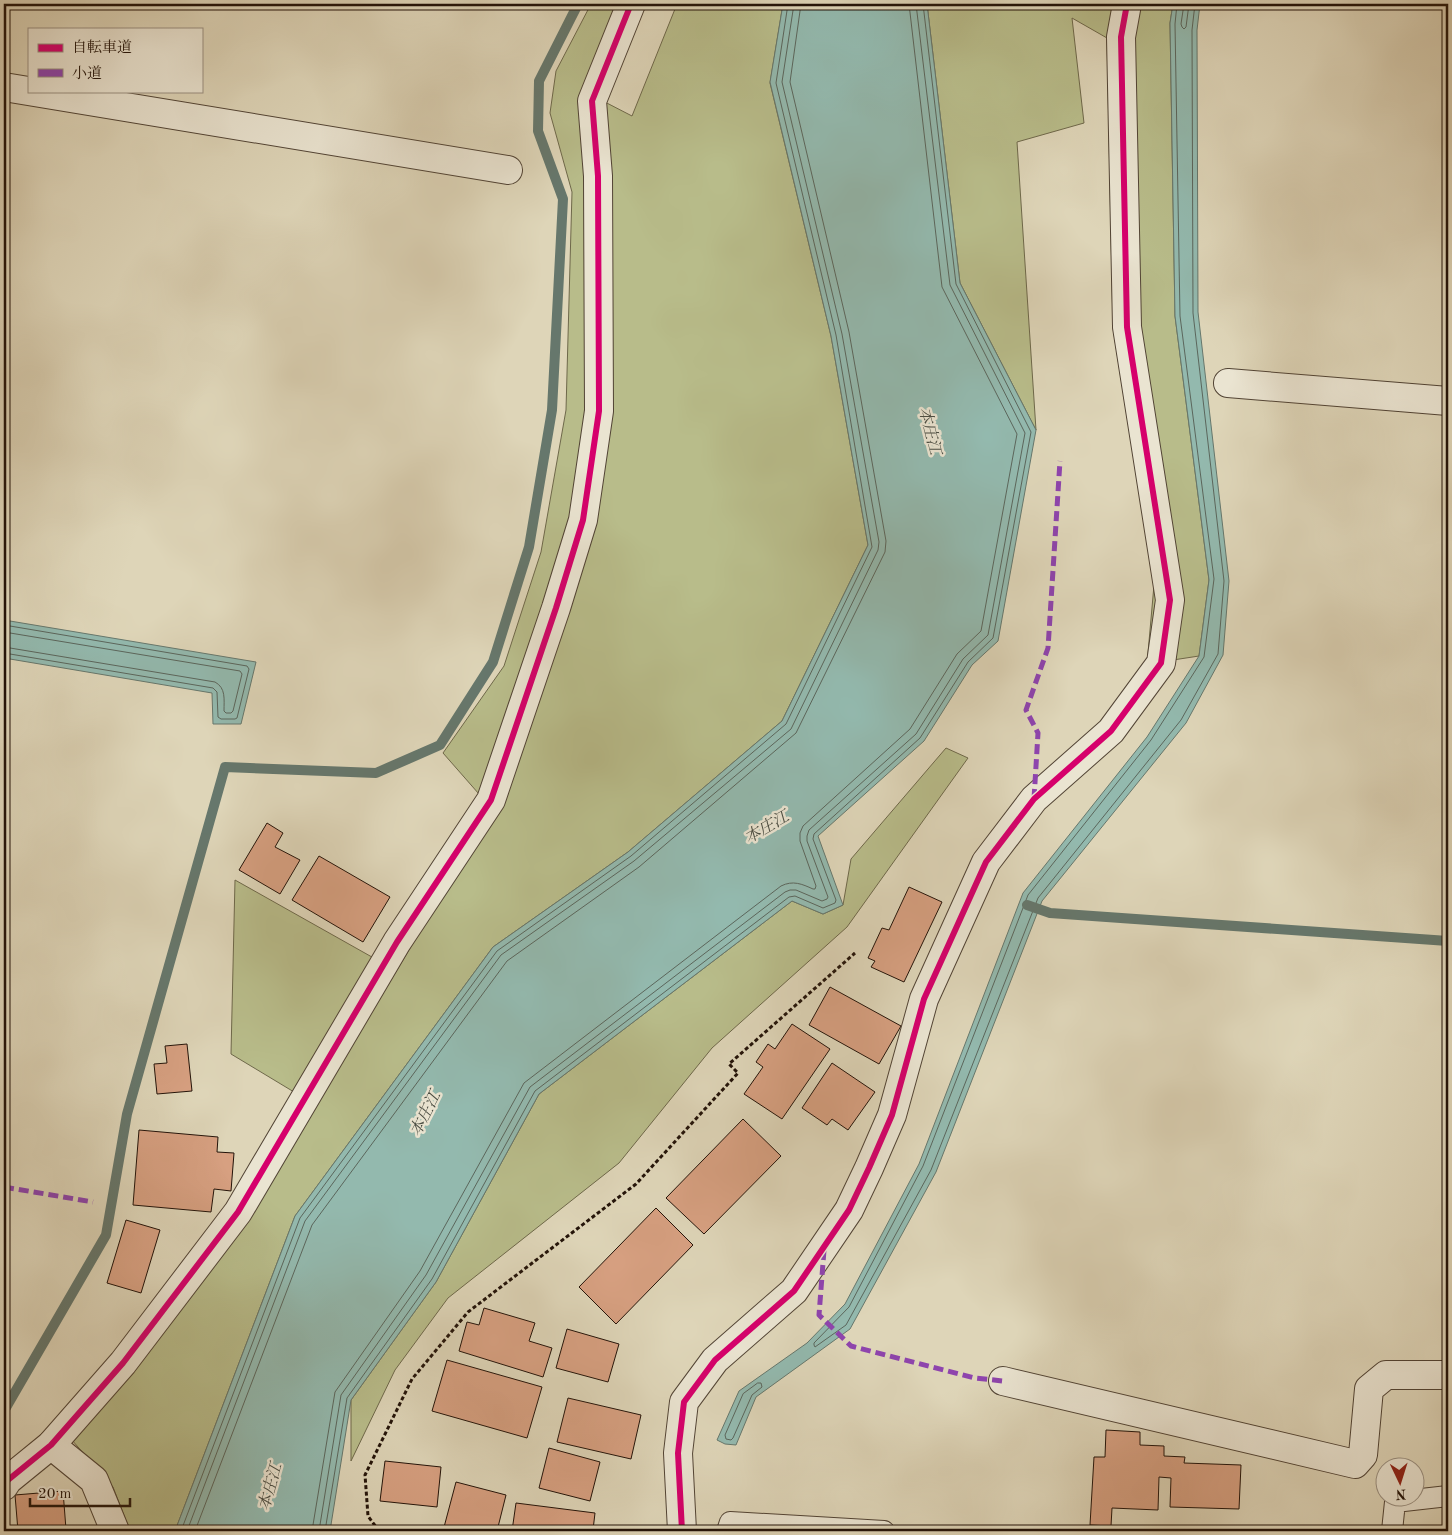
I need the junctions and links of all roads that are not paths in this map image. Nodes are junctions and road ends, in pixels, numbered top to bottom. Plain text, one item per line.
1 (631, 4) edge
2 (1126, 4) edge
3 (4, 87) edge
4 (28, 91) edge
5 (34, 92) edge
6 (508, 170) dead end
7 (1228, 383) dead end
8 (1448, 401) edge
9 (1448, 1375) edge
10 (1002, 1381) dead end
11 (51, 1445) junction
12 (4, 1486) edge
13 (1448, 1496) edge
14 (116, 1531) edge
15 (682, 1531) edge
16 (727, 1531) edge
17 (884, 1531) edge
18 (1392, 1531) edge

1 - 11 street
2 - 15 street
3 - 4 street
5 - 6 street
7 - 8 street
9 - 10 street
11 - 12 street
11 - 14 street
13 - 18 lane
16 - 17 lane

